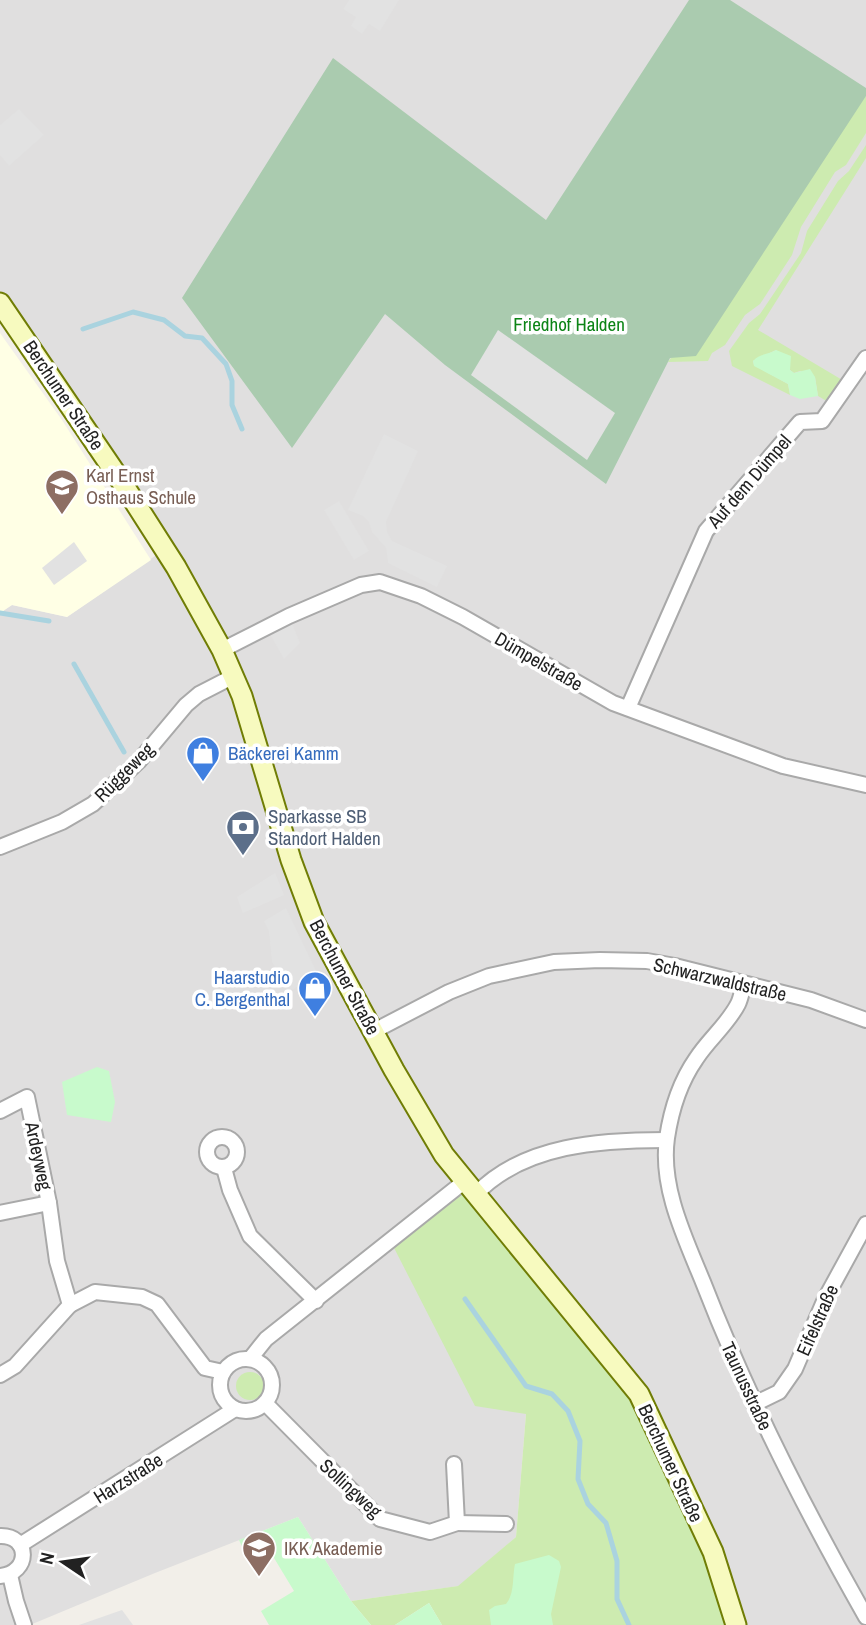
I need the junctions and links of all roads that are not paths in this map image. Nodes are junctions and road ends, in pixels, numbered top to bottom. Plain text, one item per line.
1 (0, 303) edge
2 (866, 358) edge
3 (222, 650) junction
4 (234, 676) junction
5 (628, 708) junction
6 (866, 785) edge
7 (0, 847) edge
8 (744, 984) junction
9 (866, 1020) edge
10 (374, 1031) junction
11 (0, 1111) edge
12 (666, 1140) junction
13 (223, 1168) dead end
14 (471, 1188) junction
15 (49, 1203) junction
16 (0, 1213) edge
17 (866, 1224) edge
18 (316, 1301) junction
19 (70, 1305) junction
20 (250, 1359) junction
21 (223, 1372) junction
22 (0, 1375) edge
23 (265, 1403) junction
24 (754, 1404) junction
25 (235, 1409) junction
26 (454, 1464) dead end
27 (457, 1523) junction
28 (506, 1524) dead end
29 (0, 1536) edge
30 (20, 1545) junction
31 (5, 1575) edge
32 (866, 1617) edge
33 (24, 1625) edge
34 (736, 1625) edge

1 - 3 main road, Berchumer Straße
2 - 5 street, Auf dem Dümpel
3 - 4 main road, Berchumer Straße
3 - 5 street, Dümpelstraße
4 - 7 street, Rüggeweg
4 - 10 main road, Berchumer Straße
5 - 6 street, Dümpelstraße
8 - 9 street, Schwarzwaldstraße
8 - 10 street, Schwarzwaldstraße
8 - 12 street, Taunusstraße
10 - 14 main road, Berchumer Straße
11 - 15 street, Ardeyweg
12 - 14 street
12 - 24 street, Taunusstraße
13 - 18 street
14 - 18 street
14 - 34 main road, Berchumer Straße
15 - 16 street, Ardeyweg
15 - 19 street, Ardeyweg
17 - 24 street, Eifelstraße
18 - 20 street
19 - 21 street
19 - 22 street
20 - 21 street
20 - 23 street
21 - 25 street
23 - 25 street, Harzstraße
23 - 27 street, Sollingweg
24 - 32 street, Taunusstraße
25 - 30 street, Harzstraße
26 - 27 street
27 - 28 street, Sollingweg
29 - 30 street
30 - 31 street
31 - 33 street

